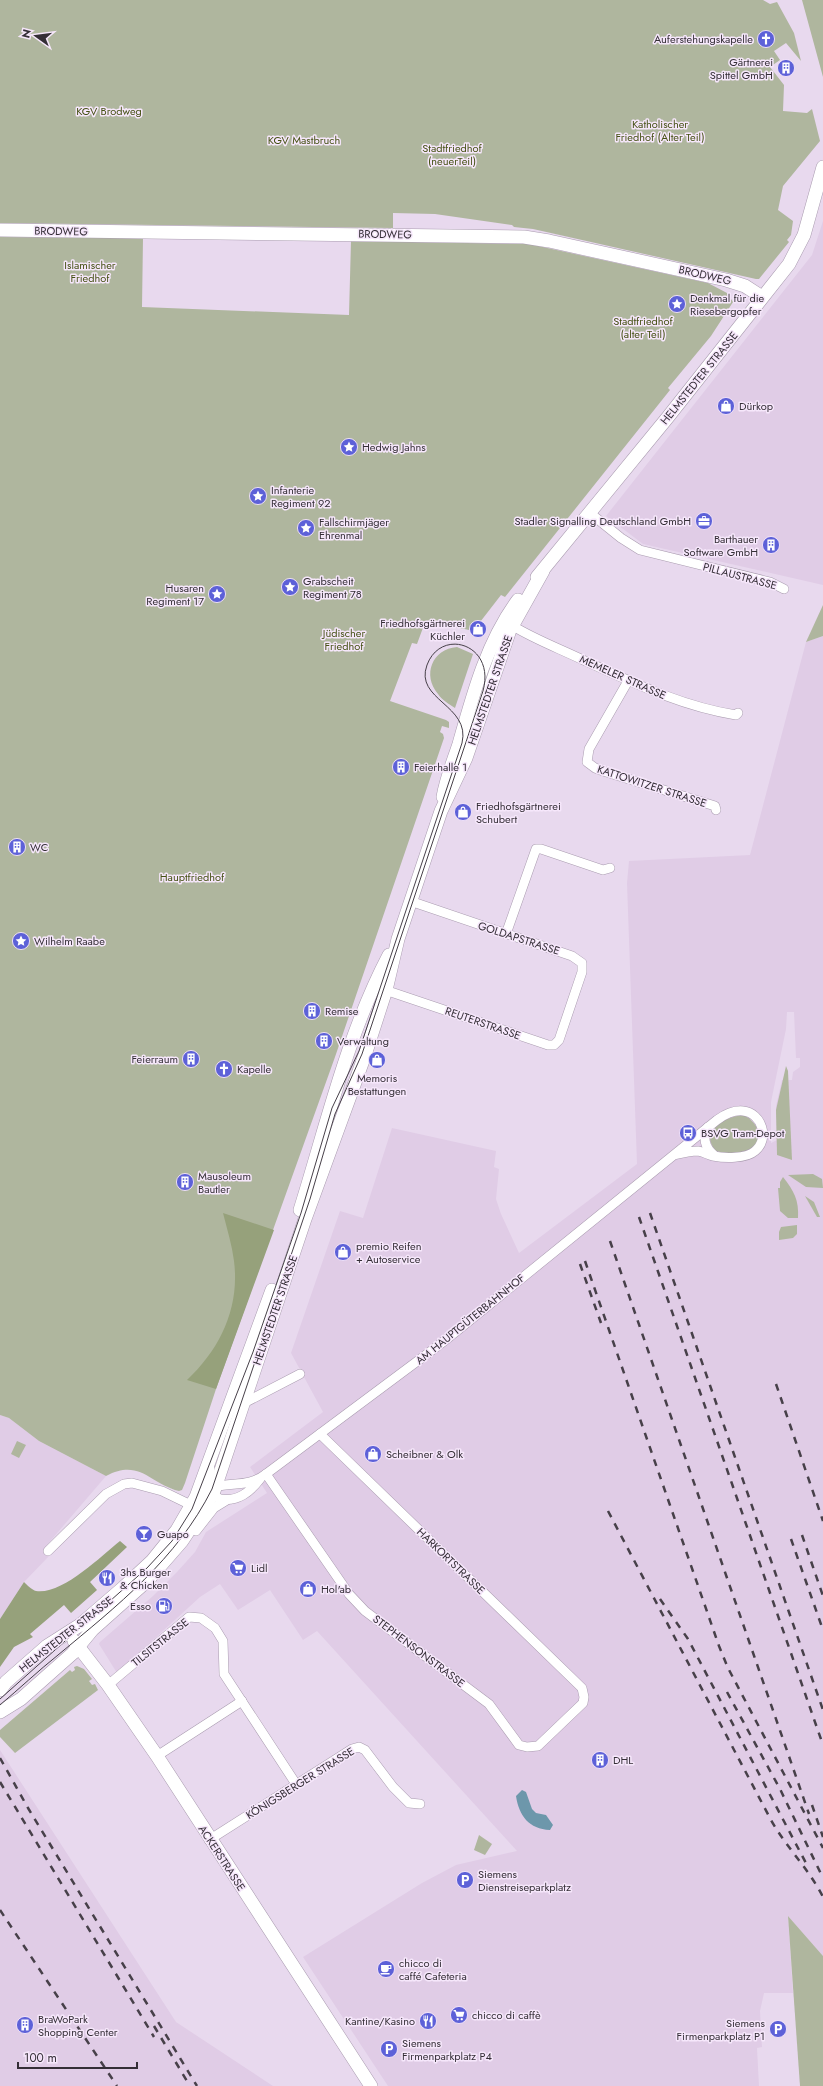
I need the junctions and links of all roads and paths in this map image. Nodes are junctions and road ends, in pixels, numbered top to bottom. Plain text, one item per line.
1 (823, 167) edge
2 (0, 230) edge
3 (762, 298) junction
4 (590, 513) junction
5 (543, 570) junction
6 (784, 589) dead end
7 (526, 590) junction
8 (512, 628) junction
9 (493, 642) junction
10 (628, 681) junction
11 (738, 713) dead end
12 (716, 810) dead end
13 (441, 811) junction
14 (610, 868) dead end
15 (410, 902) junction
16 (506, 934) junction
17 (398, 939) junction
18 (373, 986) junction
19 (386, 990) junction
20 (570, 1008) joint
21 (341, 1076) junction
22 (356, 1081) junction
23 (710, 1125) junction
24 (674, 1155) junction
25 (719, 1156) junction
26 (300, 1374) dead end
27 (244, 1403) junction
28 (320, 1434) junction
29 (212, 1452) junction
30 (224, 1464) junction
31 (264, 1476) junction
32 (237, 1484) junction
33 (213, 1490) junction
34 (229, 1499) junction
35 (193, 1505) junction
36 (184, 1538) junction
37 (48, 1550) dead end
38 (67, 1634) junction
39 (78, 1646) junction
40 (108, 1685) junction
41 (582, 1688) joint
42 (0, 1690) edge
43 (242, 1701) junction
44 (0, 1712) edge
45 (157, 1756) junction
46 (296, 1784) junction
47 (420, 1804) dead end
48 (209, 1840) junction
49 (371, 2086) edge

1 - 3 main road, HELMSTEDTER STRASSE
2 - 3 main road, BRODWEG
3 - 4 main road, HELMSTEDTER STRASSE
4 - 5 main road, HELMSTEDTER STRASSE
4 - 6 street, PILLAUSTRASSE
5 - 7 main road, HELMSTEDTER STRASSE
5 - 8 main road, HELMSTEDTER STRASSE
7 - 8 main road
7 - 9 main road, HELMSTEDTER STRASSE
8 - 9 main road
8 - 10 street, MEMELER STRASSE
8 - 13 main road, HELMSTEDTER STRASSE
9 - 13 main road, HELMSTEDTER STRASSE
10 - 11 street, MEMELER STRASSE
10 - 12 street, KATTOWITZER STRASSE
13 - 15 main road, HELMSTEDTER STRASSE
14 - 16 street
15 - 16 street, GOLDAPSTRASSE
15 - 17 main road, HELMSTEDTER STRASSE
16 - 20 street, GOLDAPSTRASSE
17 - 18 main road, HELMSTEDTER STRASSE
17 - 19 main road, HELMSTEDTER STRASSE
18 - 19 street, REUTERSTRASSE
18 - 21 main road, HELMSTEDTER STRASSE
19 - 20 street, REUTERSTRASSE
19 - 22 main road, HELMSTEDTER STRASSE
21 - 22 main road
21 - 29 main road, HELMSTEDTER STRASSE
22 - 27 main road, HELMSTEDTER STRASSE
23 - 24 street, AM HAUPTGÜTERBAHNHOF
23 - 25 street
23 - 25 street, AM HAUPTGÜTERBAHNHOF
24 - 25 street, AM HAUPTGÜTERBAHNHOF
24 - 28 street, AM HAUPTGÜTERBAHNHOF
26 - 27 street
27 - 30 main road, HELMSTEDTER STRASSE
28 - 31 street, AM HAUPTGÜTERBAHNHOF
28 - 41 street, HARKORTSTRASSE
29 - 33 street
29 - 35 main road, HELMSTEDTER STRASSE
30 - 32 street
30 - 33 main road, HELMSTEDTER STRASSE
31 - 32 street, AM HAUPTGÜTERBAHNHOF
31 - 34 street, AM HAUPTGÜTERBAHNHOF
31 - 41 street, STEPHENSONSTRASSE
32 - 33 street, AM HAUPTGÜTERBAHNHOF
33 - 34 street
33 - 35 street
33 - 36 main road, HELMSTEDTER STRASSE
34 - 36 street, HELMSTEDTER STRASSE
35 - 36 street, HELMSTEDTER STRASSE
35 - 37 street
35 - 38 main road, HELMSTEDTER STRASSE
36 - 39 main road, HELMSTEDTER STRASSE
38 - 39 main road, ACKERSTRASSE
38 - 42 main road, HELMSTEDTER STRASSE
39 - 40 main road, ACKERSTRASSE
39 - 44 main road, HELMSTEDTER STRASSE
40 - 43 street, TILSITSTRASSE
40 - 45 main road, ACKERSTRASSE
43 - 45 street
43 - 46 street
45 - 48 main road, ACKERSTRASSE
46 - 47 street, KÖNIGSBERGER STRASSE
46 - 48 street, KÖNIGSBERGER STRASSE
48 - 49 main road, ACKERSTRASSE

